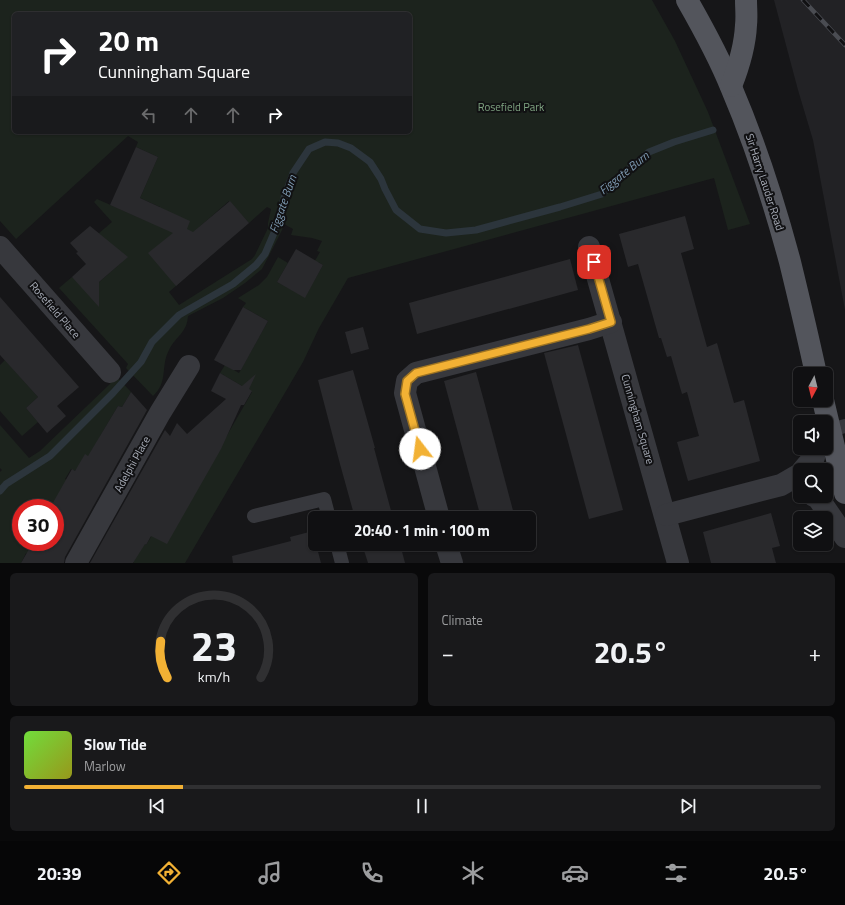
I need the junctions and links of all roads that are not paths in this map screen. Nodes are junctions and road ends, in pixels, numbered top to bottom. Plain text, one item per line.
1 (687, 0) edge
2 (746, 0) edge
3 (731, 86) junction
4 (0, 247) edge
5 (589, 247) dead end
6 (611, 322) junction
7 (189, 366) dead end
8 (814, 367) edge
9 (110, 372) dead end
10 (833, 437) edge
11 (790, 487) edge
12 (845, 493) edge
13 (821, 503) edge
14 (327, 511) edge
15 (437, 511) edge
16 (666, 515) junction
17 (254, 516) dead end
18 (845, 537) edge
19 (338, 551) edge
20 (448, 551) edge
21 (76, 563) edge
22 (342, 563) edge
23 (452, 563) edge
24 (678, 563) edge

1 - 3 main road, Sir Harry Lauder Road
2 - 3 main road
3 - 8 main road, Sir Harry Lauder Road
4 - 9 street, Rosefield Place
5 - 6 street, Cunningham Square
6 - 15 street
6 - 16 street, Cunningham Square
7 - 21 street, Adelphi Place
10 - 12 main road
11 - 16 street
13 - 18 street
14 - 17 lane
16 - 24 street, Cunningham Square
19 - 22 lane
20 - 23 street

